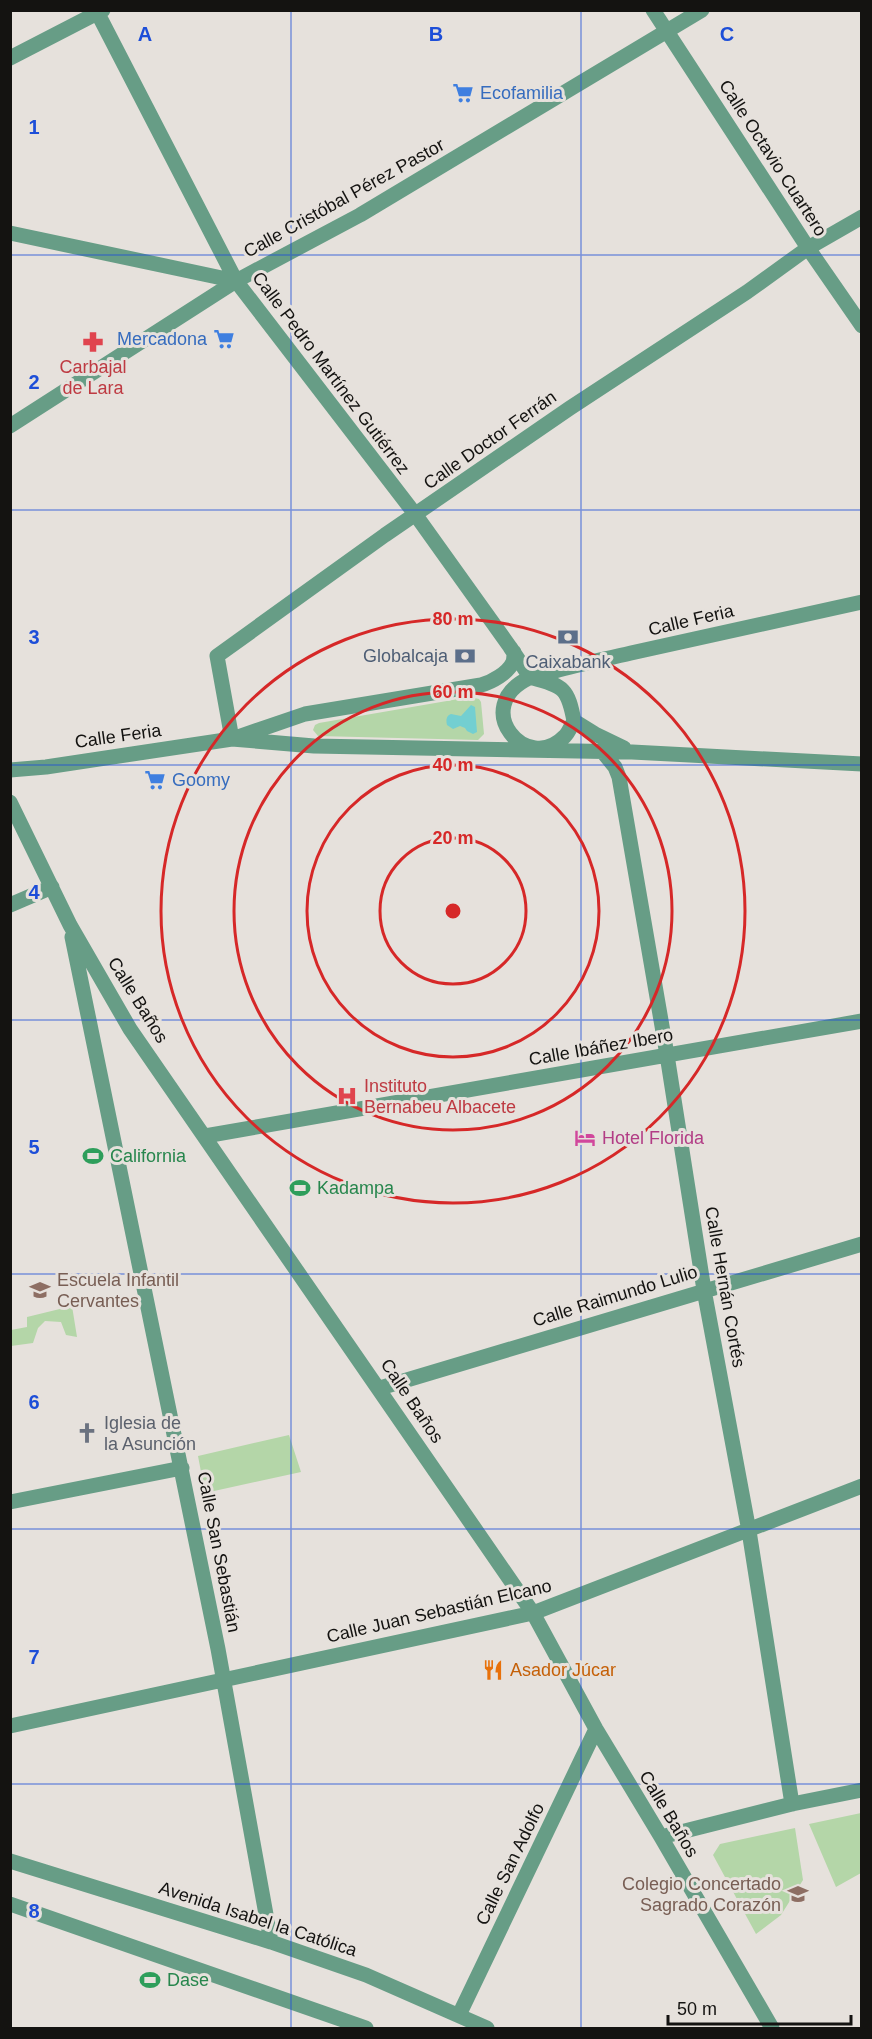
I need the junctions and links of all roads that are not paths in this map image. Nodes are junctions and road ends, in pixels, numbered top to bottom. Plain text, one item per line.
1 (653, 10) edge
2 (702, 10) edge
3 (99, 11) edge
4 (667, 31) junction
5 (10, 57) edge
6 (861, 217) edge
7 (10, 233) edge
8 (808, 248) junction
9 (236, 281) junction
10 (861, 326) edge
11 (10, 426) edge
12 (415, 514) junction
13 (861, 602) edge
14 (514, 652) junction
15 (530, 677) junction
16 (574, 721) junction
17 (232, 739) junction
18 (540, 749) junction
19 (602, 751) junction
20 (632, 752) junction
21 (861, 764) edge
22 (10, 770) edge
23 (10, 802) edge
24 (52, 887) junction
25 (10, 905) edge
26 (70, 925) junction
27 (861, 1021) edge
28 (667, 1055) junction
29 (205, 1136) junction
30 (861, 1244) edge
31 (704, 1290) junction
32 (380, 1388) junction
33 (182, 1468) junction
34 (861, 1486) edge
35 (10, 1502) edge
36 (749, 1531) junction
37 (533, 1613) junction
38 (224, 1678) junction
39 (10, 1726) edge
40 (596, 1730) junction
41 (861, 1790) edge
42 (792, 1804) junction
43 (661, 1837) junction
44 (10, 1861) edge
45 (10, 1904) edge
46 (272, 1942) junction
47 (459, 2015) junction
48 (366, 2028) edge
49 (487, 2028) edge
50 (772, 2028) edge

1 - 4 street, Calle Octavio Cuartero
2 - 4 street, Calle Cristóbal Pérez Pastor
3 - 5 street
3 - 9 street, Calle Pedro Martínez Gutiérrez
4 - 8 street, Calle Octavio Cuartero
4 - 9 street, Calle Cristóbal Pérez Pastor
6 - 8 street, Calle Doctor Ferrán
7 - 9 street
8 - 10 street, Calle Octavio Cuartero
8 - 12 street, Calle Doctor Ferrán
9 - 11 street, Calle Cristóbal Pérez Pastor
9 - 12 street, Calle Pedro Martínez Gutiérrez
12 - 14 street, Calle Pedro Martínez Gutiérrez
12 - 17 street, Calle Doctor Ferrán
13 - 15 street, Calle Feria
14 - 15 street, Calle Pedro Martínez Gutiérrez
14 - 17 street, Calle Feria
15 - 16 street
15 - 18 street, Calle Feria
16 - 18 street, Calle Feria
16 - 20 street, Calle Feria
17 - 18 street, Calle Feria
17 - 22 street, Calle Feria
18 - 19 street, Calle Feria
19 - 20 street, Calle Feria
19 - 28 street, Calle Hernán Cortés
20 - 21 street, Calle Feria
23 - 24 street, Calle Baños
24 - 25 street
24 - 26 street, Calle Baños
26 - 29 street, Calle Baños
26 - 33 street, Calle San Sebastián
27 - 28 street, Calle Ibáñez Ibero
28 - 29 street, Calle Ibáñez Ibero
28 - 31 street, Calle Hernán Cortés
29 - 32 street, Calle Baños
30 - 31 street, Calle Raimundo Lulio
31 - 32 street, Calle Raimundo Lulio
31 - 36 street, Calle Hernán Cortés
32 - 37 street, Calle Baños
33 - 35 street
33 - 38 street, Calle San Sebastián
34 - 36 street, Calle Juan Sebastián Elcano
36 - 37 street, Calle Juan Sebastián Elcano
36 - 42 street, Calle Hernán Cortés
37 - 38 street, Calle Juan Sebastián Elcano
37 - 40 street, Calle Baños
38 - 39 street, Calle Juan Sebastián Elcano
38 - 46 street, Calle San Sebastián
40 - 43 street, Calle Baños
40 - 47 street, Calle San Adolfo
41 - 42 street
42 - 43 street
43 - 50 street, Calle Baños
44 - 46 street, Avenida Isabel la Católica
45 - 48 street
46 - 47 street, Avenida Isabel la Católica
47 - 49 street, Avenida Isabel la Católica

